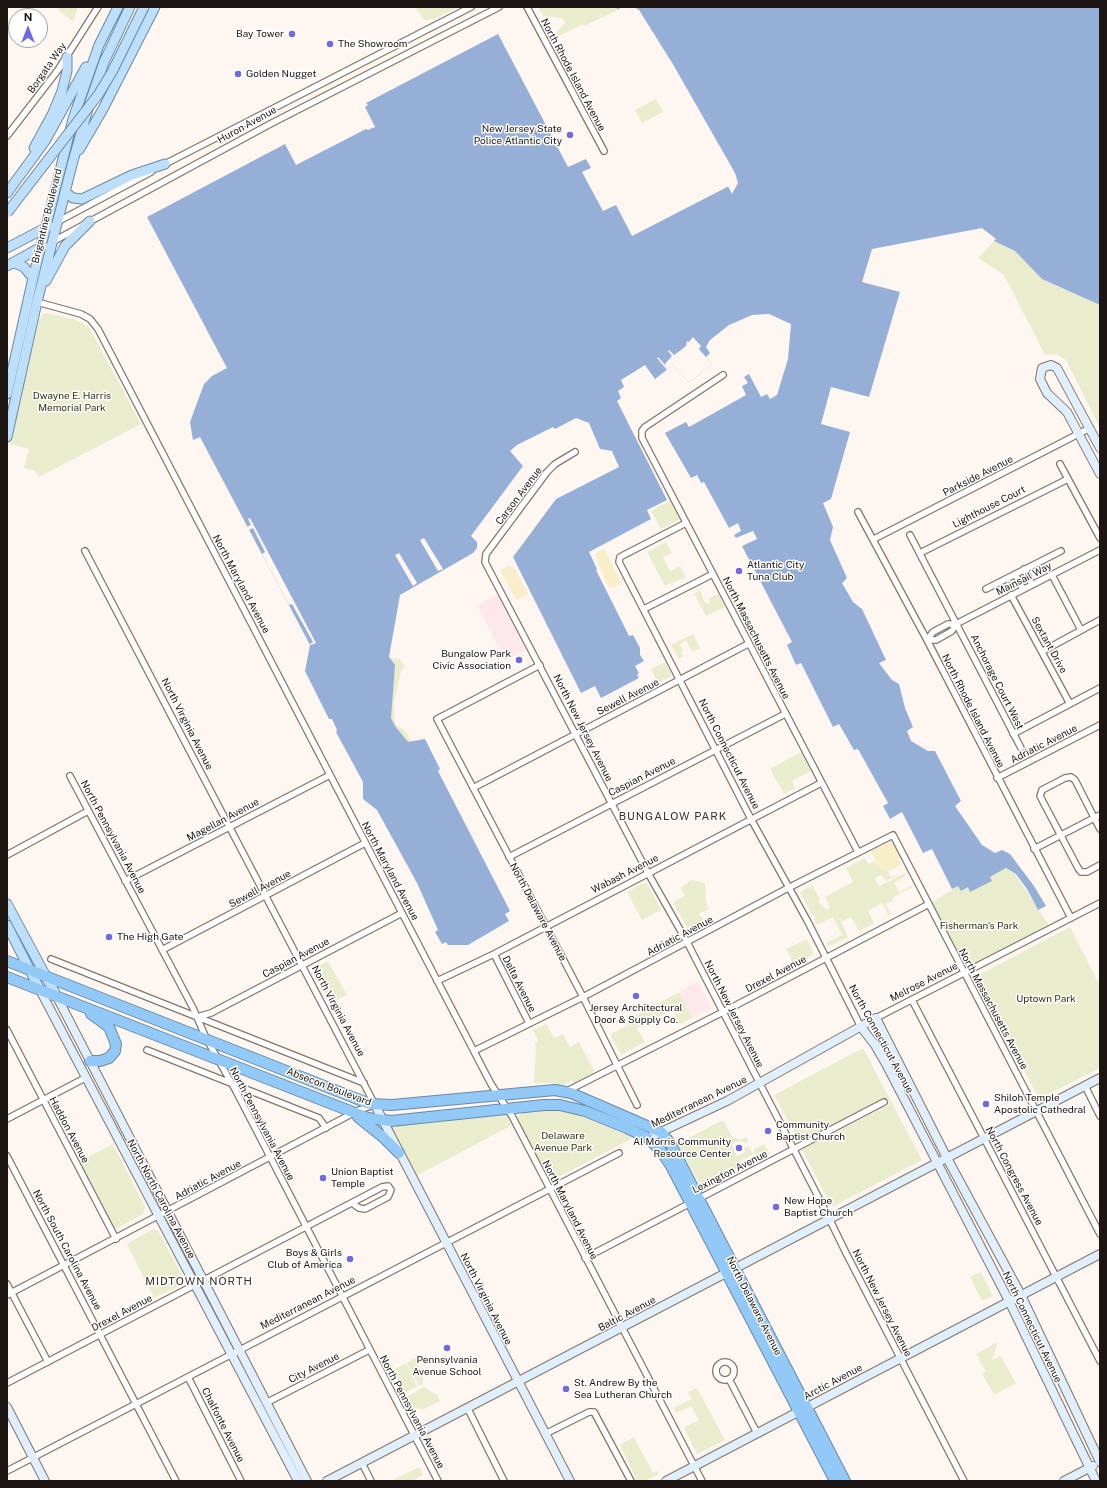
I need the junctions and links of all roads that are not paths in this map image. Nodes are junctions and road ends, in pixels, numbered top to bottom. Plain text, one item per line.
1 (98, 7) edge
2 (118, 7) edge
3 (130, 7) edge
4 (144, 7) edge
5 (155, 7) edge
6 (471, 7) edge
7 (499, 7) edge
8 (527, 7) edge
9 (99, 45) junction
10 (67, 57) junction
11 (7, 124) edge
12 (12, 129) junction
13 (7, 136) edge
14 (604, 151) dead end
15 (72, 161) junction
16 (165, 164) junction
17 (9, 190) edge
18 (65, 192) junction
19 (7, 212) edge
20 (90, 221) junction
21 (57, 222) junction
22 (46, 228) junction
23 (52, 242) junction
24 (7, 248) edge
25 (41, 248) junction
26 (10, 264) edge
27 (33, 278) junction
28 (38, 300) junction
29 (723, 375) dead end
30 (19, 388) junction
31 (8, 390) edge
32 (1090, 428) junction
33 (1079, 434) junction
34 (7, 437) edge
35 (1100, 448) edge
36 (576, 452) dead end
37 (1060, 464) dead end
38 (1100, 474) edge
39 (1068, 479) junction
40 (858, 512) dead end
41 (686, 523) junction
42 (910, 534) dead end
43 (1100, 538) edge
44 (874, 539) junction
45 (1061, 550) dead end
46 (1100, 550) edge
47 (85, 552) dead end
48 (920, 553) junction
49 (485, 558) joint
50 (1024, 569) junction
51 (713, 574) junction
52 (1015, 574) junction
53 (1052, 575) junction
54 (1032, 584) junction
55 (986, 589) dead end
56 (1023, 589) junction
57 (1011, 595) junction
58 (644, 609) junction
59 (1100, 620) edge
60 (956, 624) junction
61 (1081, 630) junction
62 (927, 640) junction
63 (748, 644) junction
64 (1043, 651) junction
65 (540, 665) junction
66 (680, 680) junction
67 (1100, 688) edge
68 (1070, 704) junction
69 (785, 714) junction
70 (1100, 725) edge
71 (576, 734) junction
72 (1013, 734) junction
73 (1021, 748) dead end
74 (715, 749) junction
75 (330, 775) junction
76 (70, 776) dead end
77 (997, 778) junction
78 (822, 782) junction
79 (473, 788) junction
80 (611, 803) junction
81 (88, 811) junction
82 (1100, 815) edge
83 (1094, 818) junction
84 (752, 819) junction
85 (229, 826) junction
86 (1100, 829) edge
87 (893, 835) joint
88 (1060, 836) junction
89 (365, 843) junction
90 (1034, 849) junction
91 (858, 852) junction
92 (7, 855) edge
93 (509, 857) junction
94 (1100, 865) edge
95 (648, 873) junction
96 (125, 881) junction
97 (790, 887) junction
98 (265, 896) junction
99 (1100, 902) edge
100 (7, 904) edge
101 (929, 904) junction
102 (402, 913) junction
103 (1071, 918) junction
104 (7, 924) edge
105 (545, 926) junction
106 (687, 942) junction
107 (162, 950) junction
108 (494, 954) junction
109 (826, 958) junction
110 (51, 959) dead end
111 (7, 961) edge
112 (302, 965) junction
113 (30, 970) junction
114 (964, 973) junction
115 (45, 976) junction
116 (7, 977) edge
117 (437, 981) junction
118 (40, 990) junction
119 (56, 995) junction
120 (583, 997) junction
121 (912, 1000) junction
122 (75, 1003) junction
123 (723, 1012) junction
124 (197, 1017) junction
125 (876, 1018) junction
126 (529, 1023) junction
127 (861, 1026) junction
128 (7, 1030) edge
129 (206, 1038) junction
130 (148, 1050) dead end
131 (474, 1051) junction
132 (90, 1061) junction
133 (218, 1061) junction
134 (617, 1065) junction
135 (85, 1078) junction
136 (1100, 1078) edge
137 (364, 1083) junction
138 (759, 1083) junction
139 (233, 1084) junction
140 (1085, 1086) junction
141 (566, 1092) junction
142 (498, 1094) junction
143 (43, 1100) junction
144 (884, 1102) dead end
145 (375, 1105) junction
146 (637, 1105) dead end
147 (508, 1109) junction
148 (1036, 1111) junction
149 (353, 1114) junction
150 (1100, 1116) edge
151 (7, 1119) edge
152 (383, 1121) junction
153 (326, 1128) junction
154 (661, 1132) junction
155 (648, 1138) junction
156 (983, 1138) junction
157 (794, 1150) junction
158 (619, 1152) dead end
159 (399, 1153) junction
160 (7, 1156) edge
161 (271, 1157) junction
162 (947, 1158) junction
163 (937, 1163) junction
164 (549, 1189) junction
165 (694, 1201) junction
166 (352, 1203) junction
167 (167, 1212) junction
168 (159, 1216) junction
169 (829, 1220) junction
170 (306, 1227) junction
171 (1100, 1234) edge
172 (116, 1239) junction
173 (447, 1242) junction
174 (1100, 1254) edge
175 (585, 1258) junction
176 (64, 1266) junction
177 (731, 1271) junction
178 (1056, 1276) junction
179 (199, 1283) junction
180 (7, 1284) edge
181 (9, 1294) edge
182 (1021, 1295) junction
183 (342, 1297) junction
184 (1010, 1301) junction
185 (622, 1328) junction
186 (101, 1335) junction
187 (238, 1350) junction
188 (369, 1350) junction
189 (230, 1355) junction
190 (900, 1358) junction
191 (1100, 1361) edge
192 (48, 1362) junction
193 (188, 1377) junction
194 (729, 1379) dead end
195 (517, 1381) junction
196 (7, 1383) edge
197 (266, 1403) junction
198 (136, 1404) junction
199 (7, 1407) edge
200 (466, 1407) junction
201 (803, 1409) junction
202 (756, 1433) junction
203 (545, 1434) junction
204 (414, 1436) junction
205 (33, 1458) junction
206 (1100, 1462) edge
207 (362, 1463) junction
208 (694, 1466) junction
209 (1090, 1468) junction
210 (7, 1471) edge
211 (45, 1481) edge
212 (176, 1481) edge
213 (241, 1481) edge
214 (298, 1481) edge
215 (307, 1481) edge
216 (327, 1481) edge
217 (371, 1481) edge
218 (438, 1481) edge
219 (504, 1481) edge
220 (570, 1481) edge
221 (631, 1481) edge
222 (666, 1481) edge
223 (702, 1481) edge
224 (835, 1481) edge
225 (845, 1481) edge
226 (964, 1481) edge
227 (1064, 1481) edge
228 (1096, 1481) edge

1 - 10 street, Borgata Way
2 - 9 main road, Brigantine Boulevard
3 - 15 main road, Brigantine Boulevard
4 - 19 main road, bridge
5 - 15 main road
6 - 16 street, Huron Avenue
7 - 20 street, Huron Avenue
8 - 14 street, North Rhode Island Avenue
9 - 17 main road
9 - 22 main road, Brigantine Boulevard
10 - 12 street, Borgata Way
10 - 17 main road
11 - 12 street
12 - 13 street, Borgata Way
15 - 18 main road, Brigantine Boulevard
16 - 18 main road
16 - 21 street, Huron Avenue
18 - 21 main road, Brigantine Boulevard
20 - 23 street, Huron Avenue
20 - 28 main road
21 - 22 main road, Huron Avenue
21 - 23 main road, Brigantine Boulevard
22 - 24 main road, Huron Avenue
22 - 25 main road, Brigantine Boulevard
23 - 25 main road, Huron Avenue
23 - 28 main road, Brigantine Boulevard
25 - 26 main road, Huron Avenue
25 - 27 main road, Brigantine Boulevard
26 - 27 main road
27 - 31 main road, Brigantine Boulevard
28 - 30 main road, Brigantine Boulevard
28 - 75 street, North Maryland Avenue
29 - 41 street, North Massachusetts Avenue
30 - 31 main road
30 - 34 main road, Brigantine Boulevard
32 - 33 street, Parkside Avenue
32 - 33 street
32 - 35 street
33 - 38 street
33 - 44 street, Parkside Avenue
36 - 49 street, Carson Avenue
37 - 39 street
39 - 43 street
39 - 48 street, Lighthouse Court
40 - 44 street, North Rhode Island Avenue
41 - 51 street, North Massachusetts Avenue
41 - 58 street, North Connecticut Avenue
42 - 48 street, Anchorage Court West
44 - 62 street, North Rhode Island Avenue
45 - 50 street
46 - 53 street, Mainsail Way
47 - 85 street, North Virginia Avenue
48 - 60 street, Anchorage Court West
49 - 65 street, North New Jersey Avenue
50 - 52 street
50 - 54 street
51 - 58 street
51 - 63 street, North Massachusetts Avenue
52 - 55 street
52 - 56 street
53 - 54 street, Mainsail Way
53 - 61 street
54 - 56 street, Mainsail Way
56 - 57 street, Mainsail Way
57 - 60 street, Mainsail Way
57 - 64 street, Sextant Drive
58 - 66 street, North Connecticut Avenue
59 - 61 street
60 - 62 street, Mainsail Way
60 - 72 street, Anchorage Court West
61 - 64 street
62 - 77 street, North Rhode Island Avenue
63 - 66 street, Sewell Avenue
63 - 69 street, North Massachusetts Avenue
64 - 68 street, Sextant Drive
65 - 71 street, North New Jersey Avenue
65 - 79 street, North Delaware Avenue
66 - 71 street, Sewell Avenue
66 - 74 street, North Connecticut Avenue
67 - 68 street
68 - 72 street
69 - 74 street, Caspian Avenue
69 - 78 street, North Massachusetts Avenue
70 - 77 street, Adriatic Avenue
71 - 79 street, Sewell Avenue
71 - 80 street, North New Jersey Avenue
72 - 73 street, Anchorage Court West
74 - 80 street, Caspian Avenue
74 - 84 street, North Connecticut Avenue
75 - 85 street, Magellan Avenue
75 - 89 street, North Maryland Avenue
76 - 81 street, North Pennsylvania Avenue
77 - 90 street, North Rhode Island Avenue
78 - 84 street, Wabash Avenue
78 - 91 street, North Massachusetts Avenue
79 - 93 street, North Delaware Avenue
80 - 93 street, Caspian Avenue
80 - 95 street, North New Jersey Avenue
81 - 92 street
81 - 96 street, North Pennsylvania Avenue
82 - 83 street
83 - 86 street
83 - 88 street
83 - 88 street
84 - 95 street, Wabash Avenue
84 - 97 street, North Connecticut Avenue
85 - 96 street, Magellan Avenue
85 - 98 street, North Virginia Avenue
87 - 91 street, Adriatic Avenue
87 - 101 street, North Massachusetts Avenue
88 - 90 street
88 - 94 street
89 - 98 street, Sewell Avenue
89 - 102 street, North Maryland Avenue
90 - 103 street, North Rhode Island Avenue
91 - 97 street, Adriatic Avenue
93 - 105 street, North Delaware Avenue
95 - 105 street, Wabash Avenue
95 - 106 street, North New Jersey Avenue
96 - 107 street, North Pennsylvania Avenue
97 - 106 street, Adriatic Avenue
97 - 109 street, North Connecticut Avenue
98 - 107 street, Sewell Avenue
98 - 112 street, North Virginia Avenue
99 - 103 street, Melrose Avenue
100 - 115 main road
101 - 109 street, Drexel Avenue
101 - 114 street, North Massachusetts Avenue
102 - 112 street, Caspian Avenue
102 - 117 street, North Maryland Avenue
103 - 114 street, Melrose Avenue
104 - 113 main road
105 - 108 street, Wabash Avenue
105 - 120 street, North Delaware Avenue
106 - 120 street, Adriatic Avenue
106 - 123 street, North New Jersey Avenue
107 - 124 street, North Pennsylvania Avenue
108 - 117 street, Wabash Avenue
108 - 126 street, Delta Avenue
109 - 123 street, Drexel Avenue
109 - 127 street, North Connecticut Avenue
110 - 124 street
111 - 113 highway, Absecon Boulevard
112 - 124 street, Caspian Avenue
112 - 137 street, North Virginia Avenue
113 - 115 highway, Absecon Boulevard
113 - 118 main road
114 - 121 street, Melrose Avenue
114 - 148 street, North Massachusetts Avenue
115 - 119 main road
115 - 129 highway, Absecon Boulevard
116 - 118 highway, Absecon Boulevard
117 - 131 street, North Maryland Avenue
118 - 119 highway, Absecon Boulevard
118 - 135 street, North North Carolina Avenue
119 - 122 highway, Absecon Boulevard
119 - 132 street, North North Carolina Avenue
120 - 126 street, Adriatic Avenue
120 - 134 street, North Delaware Avenue
121 - 125 street, Melrose Avenue
121 - 156 street, North Congress Avenue
122 - 132 highway
122 - 133 highway, Absecon Boulevard
123 - 134 street, Drexel Avenue
123 - 138 street, North New Jersey Avenue
124 - 129 street, North Pennsylvania Avenue
124 - 137 street
125 - 127 street, Melrose Avenue
125 - 162 street, North Connecticut Avenue
126 - 131 street, Adriatic Avenue
127 - 138 street, Melrose Avenue
127 - 163 street, North Connecticut Avenue
128 - 143 street, Haddon Avenue
129 - 133 street, North Pennsylvania Avenue
129 - 145 highway, Absecon Boulevard
130 - 139 street
131 - 142 street, North Maryland Avenue
132 - 167 street, North North Carolina Avenue
133 - 139 street, North Pennsylvania Avenue
133 - 149 highway, Absecon Boulevard
134 - 141 street, Drexel Avenue
134 - 146 street, North Delaware Avenue
135 - 143 street
135 - 168 street, North North Carolina Avenue
136 - 140 street, Baltic Avenue
137 - 145 street, North Virginia Avenue
138 - 154 street, Mediterranean Avenue
138 - 157 street, North New Jersey Avenue
139 - 153 street
139 - 161 street, North Pennsylvania Avenue
140 - 148 street, Baltic Avenue
140 - 150 street
141 - 142 highway, Absecon Boulevard
141 - 154 highway, Absecon Boulevard
142 - 145 highway, Absecon Boulevard
142 - 147 street, North Maryland Avenue
143 - 151 street
143 - 172 street, Haddon Avenue
144 - 157 street, Lexington Avenue
145 - 149 street, Adriatic Avenue
145 - 152 street, North Virginia Avenue
147 - 152 highway, Absecon Boulevard
147 - 155 highway, Absecon Boulevard
147 - 164 street, North Maryland Avenue
148 - 156 street, Baltic Avenue
148 - 171 street, North Massachusetts Avenue
149 - 152 highway, Absecon Boulevard
149 - 153 street, Adriatic Avenue
149 - 159 highway
152 - 159 street, North Virginia Avenue
153 - 161 street, Adriatic Avenue
154 - 155 street, Mediterranean Avenue
154 - 165 highway, North Delaware Avenue
155 - 165 highway, North Delaware Avenue
156 - 162 street, Baltic Avenue
156 - 178 street, North Congress Avenue
157 - 165 street, Lexington Avenue
157 - 169 street, North New Jersey Avenue
158 - 164 street, Mediterranean Avenue
159 - 173 street, North Virginia Avenue
160 - 176 street, North South Carolina Avenue
161 - 167 street, Adriatic Avenue
161 - 170 street, North Pennsylvania Avenue
162 - 163 street, Baltic Avenue
162 - 182 street, North Connecticut Avenue
163 - 169 street, Baltic Avenue
163 - 184 street, North Connecticut Avenue
164 - 173 street, Mediterranean Avenue
164 - 175 street, North Maryland Avenue
165 - 175 street, Lexington Avenue
165 - 177 highway, North Delaware Avenue
166 - 166 street, Drexel Avenue
166 - 170 street, Drexel Avenue
167 - 168 street, Adriatic Avenue
167 - 179 street, North North Carolina Avenue
168 - 172 street, Adriatic Avenue
168 - 179 street, North North Carolina Avenue
169 - 177 street, Baltic Avenue
169 - 190 street, North New Jersey Avenue
170 - 179 street, Drexel Avenue
170 - 183 street, North Pennsylvania Avenue
172 - 176 street, Adriatic Avenue
173 - 183 street, Mediterranean Avenue
173 - 195 street, North Virginia Avenue
174 - 178 street, Arctic Avenue
175 - 185 street, North Maryland Avenue
176 - 181 street, Adriatic Avenue
176 - 186 street, North South Carolina Avenue
177 - 185 street, Baltic Avenue
177 - 201 highway, North Delaware Avenue
178 - 182 street, Arctic Avenue
178 - 191 street, North Congress Avenue
179 - 186 street, Drexel Avenue
179 - 187 street, North North Carolina Avenue
179 - 189 street, North North Carolina Avenue
180 - 181 street
181 - 192 street
182 - 184 street, Arctic Avenue
182 - 206 street, North Connecticut Avenue
183 - 187 street, Mediterranean Avenue
183 - 188 street, North Pennsylvania Avenue
184 - 190 street, Arctic Avenue
184 - 209 street, North Connecticut Avenue
185 - 195 street, Baltic Avenue
185 - 208 street, North Maryland Avenue
186 - 192 street, Drexel Avenue
186 - 198 street, North South Carolina Avenue
187 - 189 street, Mediterranean Avenue
187 - 197 street, North North Carolina Avenue
188 - 197 street, City Avenue
188 - 204 street, North Pennsylvania Avenue
189 - 193 street, Mediterranean Avenue
189 - 214 street, North North Carolina Avenue
190 - 201 street, Arctic Avenue
190 - 226 street, North New Jersey Avenue
192 - 196 street, Drexel Avenue
193 - 198 street, Mediterranean Avenue
193 - 213 street, Chalfonte Avenue
194 - 202 street
195 - 200 street, Baltic Avenue
195 - 203 street, North Virginia Avenue
197 - 215 street, North North Carolina Avenue
198 - 205 street, Mediterranean Avenue
198 - 212 street, North South Carolina Avenue
199 - 205 street
200 - 204 street, Baltic Avenue
200 - 219 street
201 - 202 street, Arctic Avenue
201 - 224 highway, North Delaware Avenue
201 - 225 highway, North Delaware Avenue
202 - 208 street, Arctic Avenue
203 - 220 street, North Virginia Avenue
203 - 221 street
204 - 207 street, Baltic Avenue
204 - 218 street, North Pennsylvania Avenue
205 - 210 street, Mediterranean Avenue
205 - 211 street
206 - 209 street
207 - 216 street, Baltic Avenue
207 - 217 street
208 - 222 street, Arctic Avenue
208 - 223 street, North Maryland Avenue
209 - 227 street
209 - 228 street, North Connecticut Avenue

